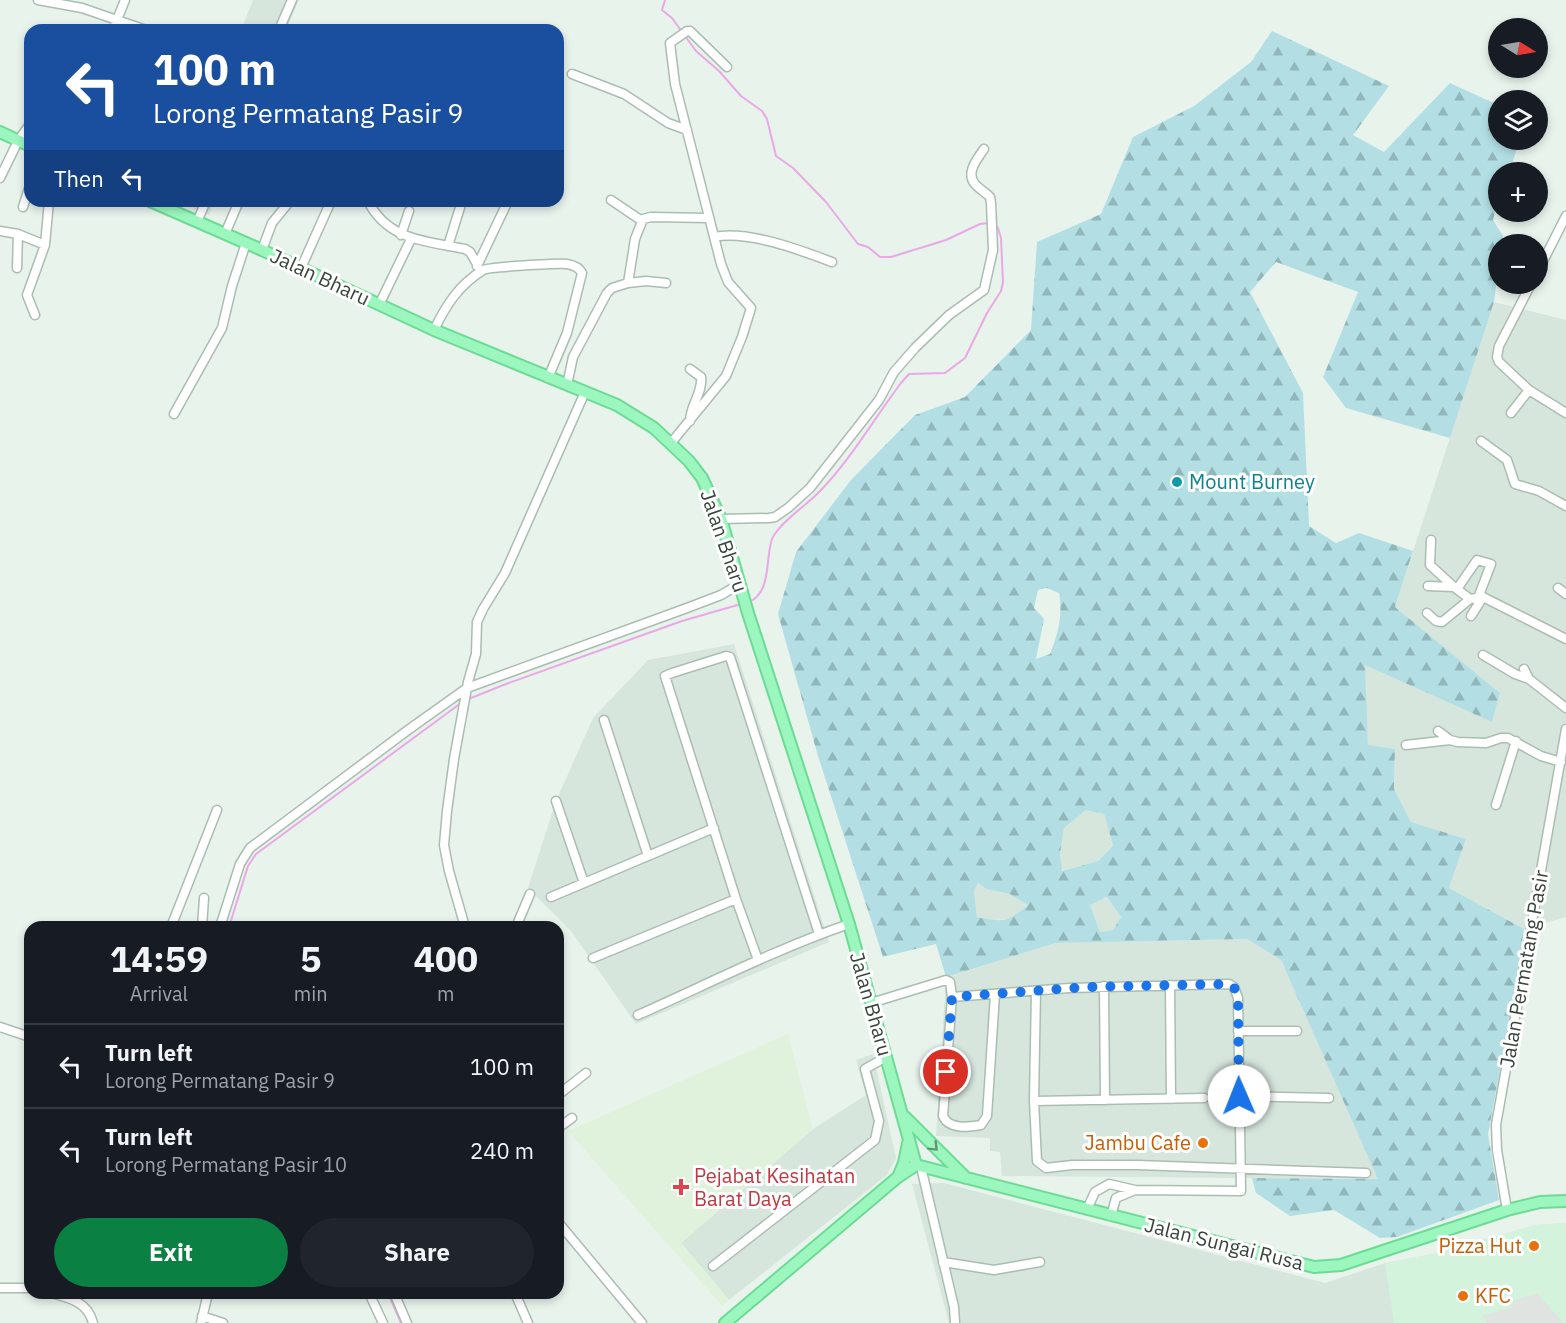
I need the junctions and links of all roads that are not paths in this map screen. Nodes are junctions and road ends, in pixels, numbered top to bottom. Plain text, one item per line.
1 (38, 0) edge
2 (125, 0) edge
3 (292, 0) edge
4 (118, 19) junction
5 (116, 24) edge
6 (131, 24) edge
7 (282, 24) edge
8 (727, 67) dead end
9 (572, 74) dead end
10 (687, 130) junction
11 (0, 132) edge
12 (24, 132) edge
13 (18, 141) junction
14 (24, 144) edge
15 (984, 149) dead end
16 (0, 178) edge
17 (610, 200) dead end
18 (24, 204) edge
19 (23, 207) dead end
20 (48, 207) edge
21 (166, 207) edge
22 (202, 207) edge
23 (236, 207) edge
24 (284, 207) edge
25 (328, 207) edge
26 (372, 207) edge
27 (460, 207) edge
28 (505, 207) edge
29 (409, 211) dead end
30 (1566, 216) edge
31 (709, 218) junction
32 (642, 221) junction
33 (197, 222) junction
34 (0, 231) edge
35 (18, 234) junction
36 (225, 234) junction
37 (401, 235) junction
38 (714, 237) junction
39 (411, 239) junction
40 (246, 243) junction
41 (45, 245) junction
42 (448, 246) junction
43 (262, 250) junction
44 (1548, 252) edge
45 (832, 262) dead end
46 (477, 264) junction
47 (17, 268) dead end
48 (301, 268) junction
49 (476, 275) junction
50 (628, 283) junction
51 (666, 283) dead end
52 (1526, 294) edge
53 (379, 305) junction
54 (35, 315) dead end
55 (434, 330) junction
56 (690, 369) dead end
57 (548, 378) junction
58 (567, 385) junction
59 (1529, 390) junction
60 (585, 392) junction
61 (1566, 412) edge
62 (1511, 413) dead end
63 (174, 414) dead end
64 (690, 422) junction
65 (1481, 441) dead end
66 (671, 443) junction
67 (1566, 506) edge
68 (721, 519) junction
69 (1431, 540) dead end
70 (740, 584) junction
71 (1428, 585) dead end
72 (1455, 588) junction
73 (1558, 588) dead end
74 (1566, 594) edge
75 (1477, 598) junction
76 (1427, 613) dead end
77 (1471, 616) dead end
78 (1566, 639) edge
79 (1483, 655) dead end
80 (1524, 669) dead end
81 (1529, 679) junction
82 (467, 692) junction
83 (1566, 708) edge
84 (604, 720) dead end
85 (1566, 729) edge
86 (1438, 731) dead end
87 (1450, 740) junction
88 (1516, 741) junction
89 (1406, 745) dead end
90 (1561, 762) junction
91 (556, 801) dead end
92 (1496, 805) dead end
93 (217, 810) dead end
94 (714, 828) junction
95 (648, 856) junction
96 (584, 883) junction
97 (530, 894) dead end
98 (551, 897) dead end
99 (204, 898) dead end
100 (736, 899) junction
101 (173, 921) edge
102 (202, 921) edge
103 (222, 921) edge
104 (463, 921) edge
105 (519, 921) edge
106 (849, 924) junction
107 (819, 934) junction
108 (593, 958) dead end
109 (758, 960) junction
110 (1170, 985) junction
111 (1104, 986) junction
112 (1036, 992) junction
113 (995, 994) junction
114 (952, 997) junction
115 (871, 1003) junction
116 (638, 1016) dead end
117 (0, 1027) edge
118 (1238, 1031) junction
119 (1297, 1031) dead end
120 (24, 1036) edge
121 (886, 1057) junction
122 (586, 1073) dead end
123 (564, 1090) edge
124 (1239, 1096) junction
125 (1204, 1098) dead end
126 (1329, 1098) dead end
127 (1171, 1099) junction
128 (1105, 1100) junction
129 (1034, 1101) junction
130 (902, 1115) junction
131 (572, 1118) dead end
132 (564, 1124) edge
133 (909, 1136) junction
134 (918, 1166) junction
135 (1240, 1167) junction
136 (1366, 1173) dead end
137 (898, 1177) junction
138 (966, 1179) junction
139 (1135, 1190) junction
140 (1565, 1201) edge
141 (1087, 1209) junction
142 (1507, 1210) junction
143 (1112, 1216) junction
144 (564, 1229) edge
145 (943, 1262) junction
146 (1040, 1262) dead end
147 (712, 1266) dead end
148 (0, 1288) edge
149 (24, 1288) edge
150 (71, 1299) edge
151 (207, 1299) edge
152 (372, 1299) edge
153 (397, 1299) edge
154 (518, 1299) edge
155 (204, 1318) edge
156 (93, 1323) edge
157 (223, 1323) edge
158 (383, 1323) edge
159 (407, 1323) edge
160 (528, 1323) edge
161 (642, 1323) edge
162 (725, 1323) edge
163 (955, 1323) edge

1 - 4 street
2 - 4 street
3 - 7 street
4 - 5 street
4 - 6 street
8 - 10 street
9 - 10 street
10 - 31 street
11 - 13 main road
12 - 13 street
13 - 14 main road
13 - 16 street
15 - 68 street
17 - 32 street
18 - 19 street
20 - 41 street
21 - 33 main road, Jalan Bharu
22 - 33 street
23 - 36 street
24 - 43 street
25 - 48 street
26 - 37 street
27 - 42 street
28 - 46 street
29 - 37 street
30 - 44 street
31 - 32 street
31 - 38 street
32 - 50 street
33 - 36 main road, Jalan Bharu
34 - 35 street
35 - 41 street
35 - 47 street
36 - 40 main road, Jalan Bharu
37 - 39 street
38 - 45 street
38 - 64 street
39 - 42 street
39 - 53 street
40 - 43 main road, Jalan Bharu
40 - 63 street
41 - 54 street
42 - 46 street
43 - 48 main road, Jalan Bharu
46 - 49 street
48 - 53 main road, Jalan Bharu
49 - 55 street
49 - 57 street
50 - 51 street
50 - 58 street
52 - 59 street
53 - 55 main road, Jalan Bharu
55 - 57 main road, Jalan Bharu
56 - 64 street
57 - 58 main road, Jalan Bharu
58 - 60 main road, Jalan Bharu
59 - 61 street
59 - 62 street
60 - 66 main road, Jalan Bharu
60 - 82 street
64 - 66 street
65 - 67 street
66 - 68 main road, Jalan Bharu
68 - 70 main road, Jalan Bharu
69 - 72 street
70 - 82 street
70 - 106 main road, Jalan Bharu
71 - 72 street
72 - 75 street
72 - 75 street
73 - 74 street
75 - 76 street
75 - 77 street
75 - 78 street
79 - 81 street
80 - 81 street
81 - 83 street
82 - 103 street
82 - 104 street
84 - 95 street
85 - 90 street, Jalan Permatang Pasir
86 - 87 street
87 - 88 street
87 - 89 street
88 - 90 street
88 - 92 street
90 - 142 street, Jalan Permatang Pasir
91 - 96 street
93 - 101 street
94 - 95 street
94 - 100 street
94 - 107 street
95 - 96 street
96 - 98 street
97 - 105 street
99 - 102 street
100 - 108 street
100 - 109 street
106 - 107 street
106 - 115 main road, Jalan Bharu
107 - 109 street
109 - 116 street
110 - 111 street
110 - 118 street
110 - 127 street
111 - 112 street
111 - 128 street
112 - 113 street
112 - 129 street
113 - 114 street
113 - 114 street
114 - 115 street
115 - 121 main road, Jalan Bharu
117 - 120 street
118 - 119 street
118 - 124 street
121 - 130 main road, Jalan Bharu
121 - 147 street
122 - 123 street
124 - 126 street
124 - 135 street
125 - 127 street
127 - 128 street
128 - 129 street
129 - 135 street
130 - 133 main road, Jalan Bharu
130 -> 138 main road
131 - 132 street
133 - 134 main road, Jalan Bharu
133 - 137 main road
134 - 137 main road
134 - 138 main road, Jalan Sungai Rusa
134 - 145 street
135 - 136 street
135 - 139 street
137 - 162 main road
138 - 141 main road, Jalan Sungai Rusa
139 - 141 street
139 - 143 street
140 - 142 main road, Jalan Sungai Rusa
141 - 143 main road, Jalan Sungai Rusa
142 - 143 main road, Jalan Sungai Rusa
144 - 161 street
145 - 146 street
145 - 163 street
148 - 149 street
150 - 156 street
151 - 155 street
152 - 158 street
153 - 159 street
154 - 160 street
155 - 157 street

